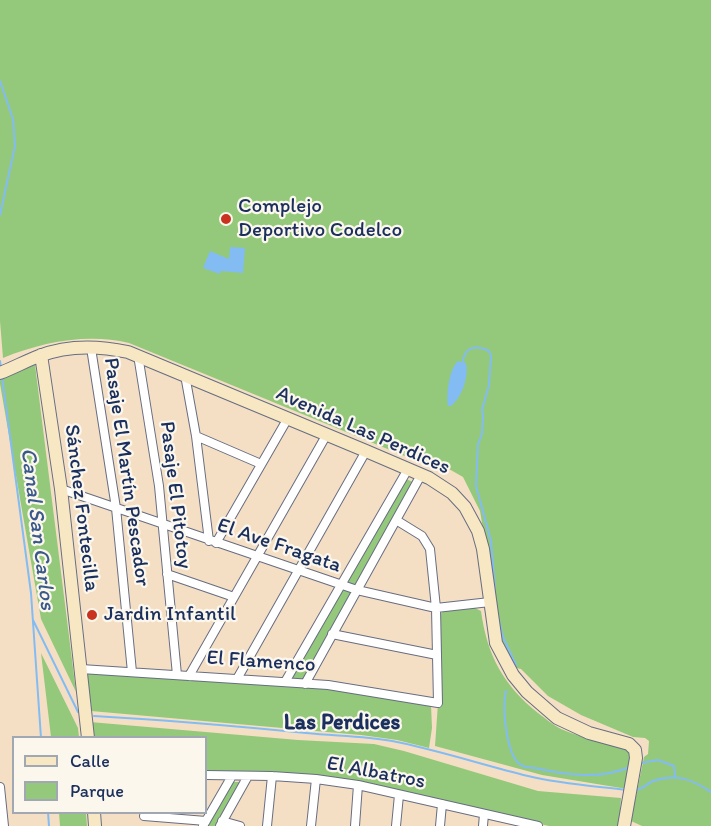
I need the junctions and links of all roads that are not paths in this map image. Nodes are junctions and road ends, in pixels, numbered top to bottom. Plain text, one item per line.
1 (91, 348) junction
2 (41, 355) junction
3 (138, 355) junction
4 (3, 372) edge
5 (185, 375) junction
6 (288, 418) junction
7 (327, 434) junction
8 (195, 436) junction
9 (366, 451) junction
10 (261, 464) junction
11 (408, 469) junction
12 (421, 475) junction
13 (61, 489) junction
14 (116, 508) junction
15 (396, 520) junction
16 (162, 524) junction
17 (212, 542) junction
18 (257, 557) junction
19 (298, 571) junction
20 (167, 574) junction
21 (340, 586) junction
22 (357, 590) junction
23 (234, 597) junction
24 (490, 602) junction
25 (436, 608) junction
26 (332, 634) junction
27 (437, 655) junction
28 (81, 669) junction
29 (132, 672) junction
30 (177, 675) junction
31 (189, 676) junction
32 (237, 679) junction
33 (285, 682) junction
34 (305, 684) junction
35 (88, 736) edge
36 (207, 775) edge
37 (232, 776) junction
38 (272, 776) junction
39 (248, 777) junction
40 (316, 779) junction
41 (358, 785) junction
42 (0, 787) edge
43 (399, 795) junction
44 (442, 804) junction
45 (144, 814) edge
46 (484, 814) junction
47 (204, 824) edge
48 (221, 824) edge
49 (525, 825) edge
50 (4, 826) edge
51 (145, 826) edge
52 (240, 826) edge
53 (267, 826) edge
54 (311, 826) edge
55 (355, 826) edge
56 (396, 826) edge
57 (440, 826) edge
58 (483, 826) edge
59 (538, 826) edge
60 (624, 826) edge

1 - 2 street, Avenida Las Perdices
1 - 3 street, Avenida Las Perdices
1 - 14 street, Pasaje El Martín Pescador
2 - 4 street, Avenida Las Perdices
2 - 13 street, Sánchez Fontecilla
3 - 5 street, Avenida Las Perdices
3 - 16 street, Pasaje El Pitotoy
5 - 6 street, Avenida Las Perdices
5 - 8 street
6 - 7 street, Avenida Las Perdices
6 - 10 street
7 - 9 street, Avenida Las Perdices
7 - 18 street
8 - 10 street
8 - 17 street
9 - 11 street, Avenida Las Perdices
9 - 19 street
10 - 17 street
11 - 12 street, Avenida Las Perdices
11 - 21 street
12 - 15 street
12 - 24 street, Avenida Las Perdices
13 - 14 street, El Ave Fragata
13 - 28 street, Sánchez Fontecilla
14 - 16 street, El Ave Fragata
14 - 29 street, Pasaje El Martín Pescador
15 - 22 street
15 - 25 street
16 - 17 street, El Ave Fragata
16 - 20 street, Pasaje El Pitotoy
17 - 18 street, El Ave Fragata
18 - 19 street, El Ave Fragata
18 - 23 street
19 - 21 street, El Ave Fragata
19 - 32 street
20 - 23 street
20 - 30 street, Pasaje El Pitotoy
21 - 22 street, El Ave Fragata
21 - 33 street
22 - 25 street, El Ave Fragata
22 - 26 street
23 - 31 street
24 - 25 street, El Ave Fragata
24 - 60 street, Avenida Las Perdices
25 - 27 street
26 - 27 street
26 - 34 street
27 - 34 street, El Flamenco
28 - 29 street, El Flamenco
28 - 35 street, Sánchez Fontecilla
29 - 30 street, El Flamenco
30 - 31 street, El Flamenco
31 - 32 street, El Flamenco
32 - 33 street, El Flamenco
33 - 34 street, El Flamenco
36 - 37 street, El Albatros
37 - 39 street, El Albatros
37 - 47 street
38 - 39 street, El Albatros
38 - 40 street, El Albatros
38 - 53 street
39 - 48 street
40 - 41 street, El Albatros
40 - 54 street
41 - 43 street, El Albatros
41 - 55 street
42 - 50 street
43 - 44 street, El Albatros
43 - 56 street
44 - 46 street, El Albatros
44 - 57 street
45 - 47 street
45 - 51 street
46 - 49 street, El Albatros
46 - 58 street
48 - 52 street
49 - 59 street, El Albatros

